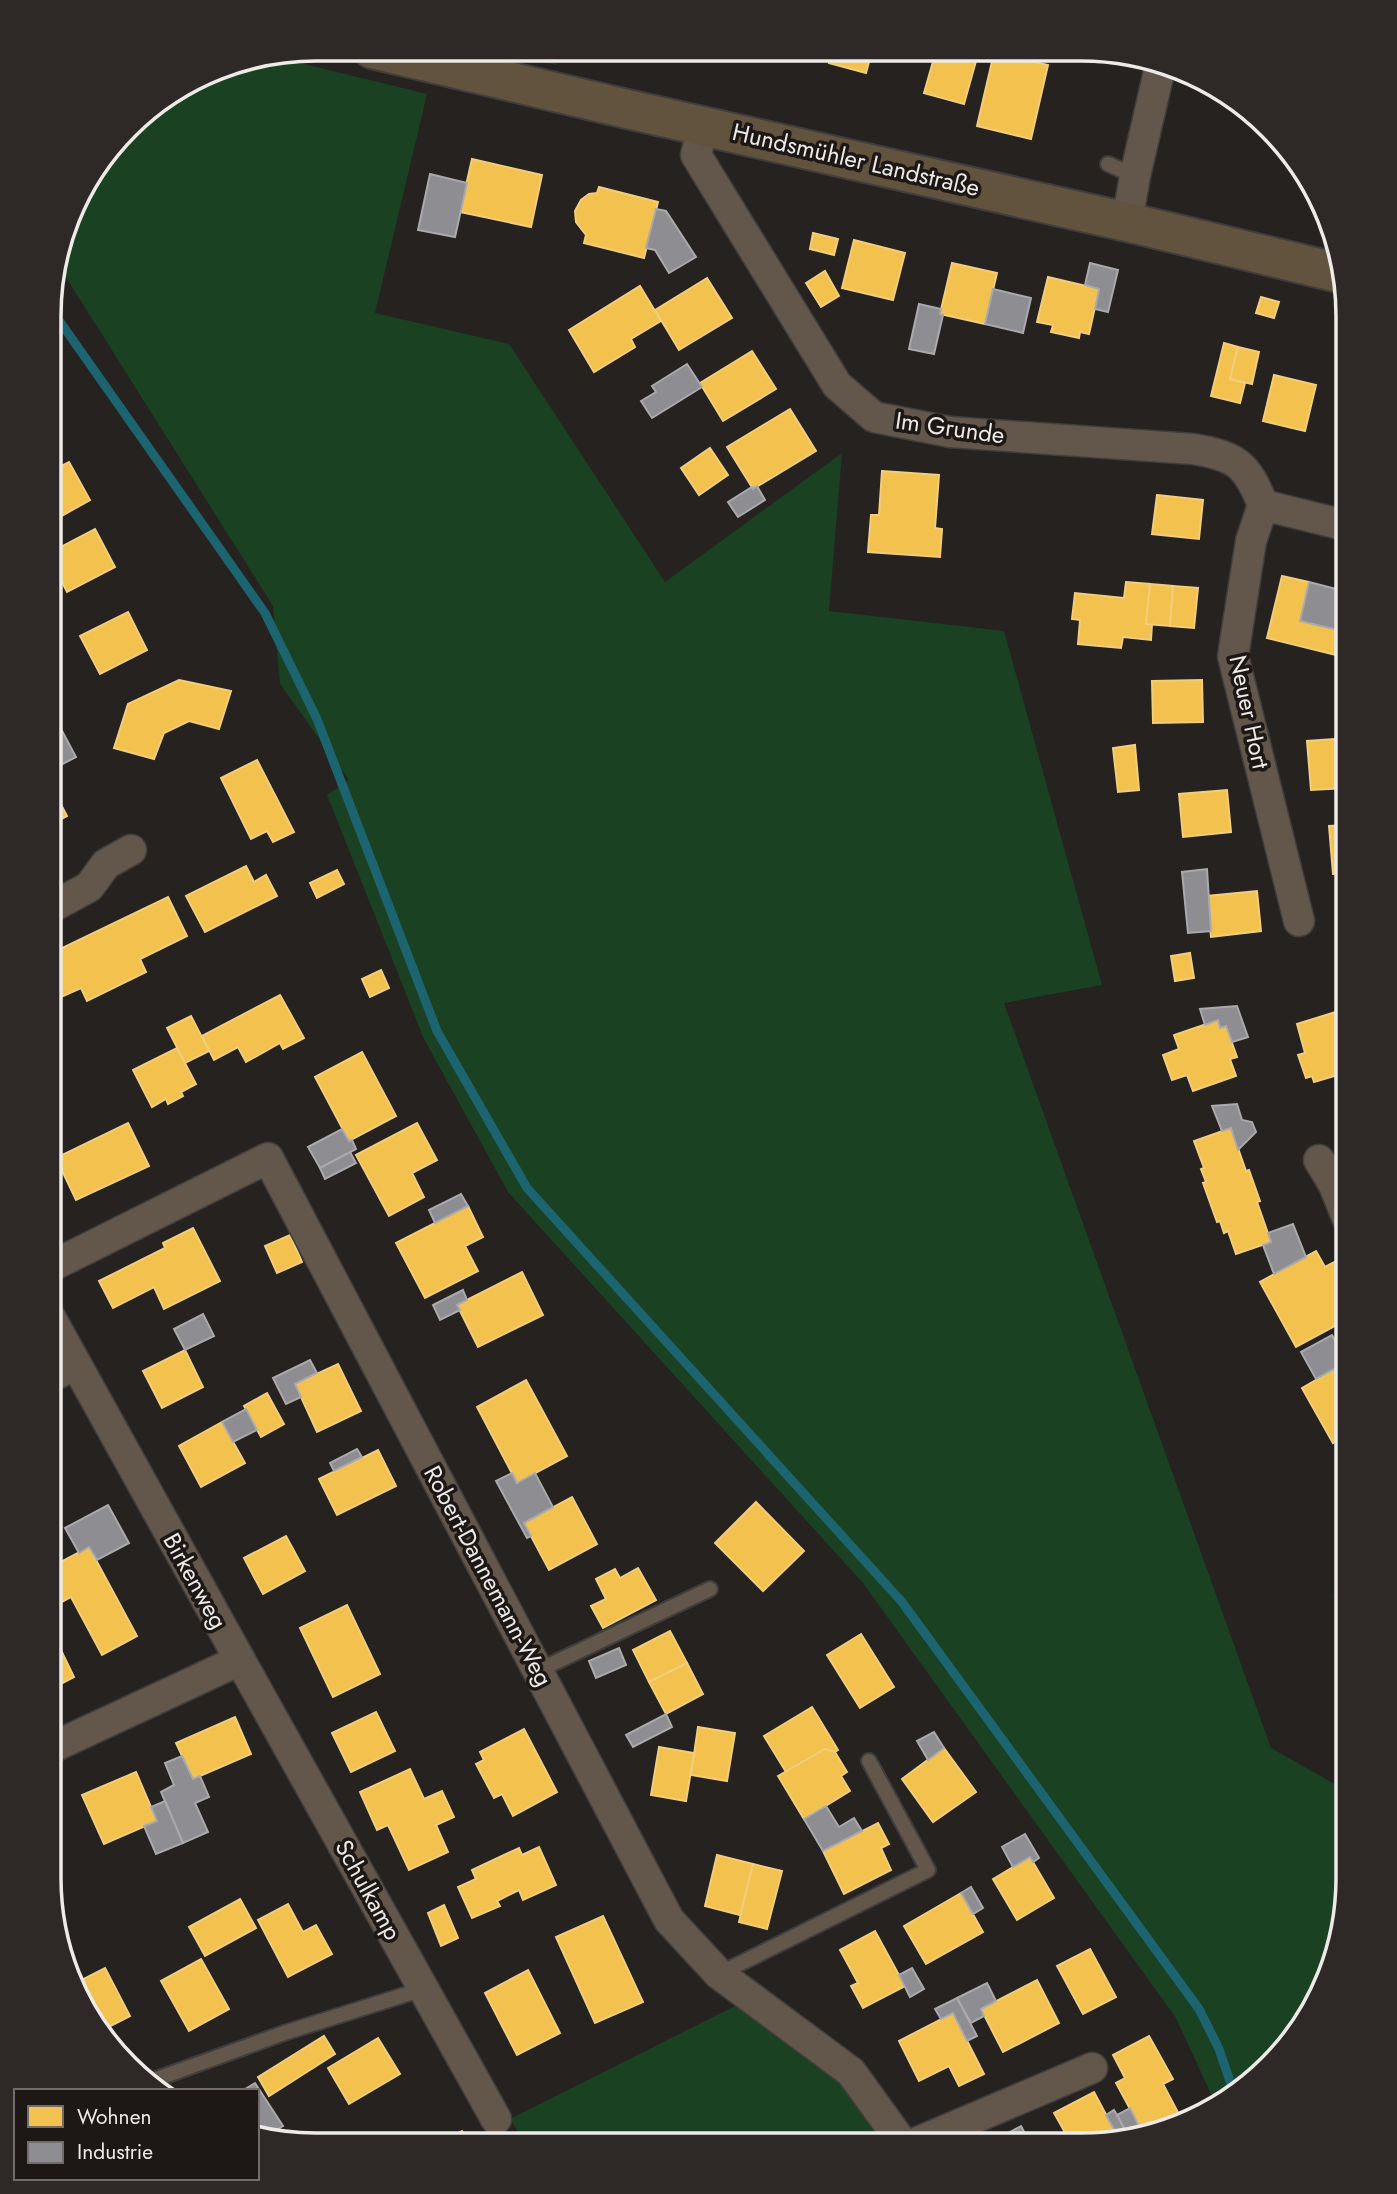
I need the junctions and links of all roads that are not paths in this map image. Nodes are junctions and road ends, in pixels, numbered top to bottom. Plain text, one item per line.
1 (424, 61) edge
2 (1157, 73) edge
3 (703, 125) junction
4 (1127, 222) junction
5 (1332, 271) edge
6 (1264, 505) junction
7 (1336, 523) edge
8 (131, 850) dead end
9 (61, 902) edge
10 (1299, 921) dead end
11 (61, 1262) edge
12 (62, 1371) edge
13 (710, 1588) dead end
14 (240, 1660) junction
15 (537, 1671) junction
16 (61, 1743) edge
17 (869, 1761) dead end
18 (719, 1974) junction
19 (423, 1989) junction
20 (1092, 2068) dead end
21 (158, 2077) edge
22 (496, 2119) dead end
23 (895, 2133) edge
24 (937, 2133) edge

1 - 3 street, Hundsmühler Landstraße
2 - 4 street
3 - 4 street, Hundsmühler Landstraße
3 - 6 street, Im Grunde
4 - 5 street, Hundsmühler Landstraße
6 - 7 street
6 - 10 street, Neuer Hort
8 - 9 street
11 - 15 street, Robert-Dannemann-Weg
12 - 14 street, Birkenweg
13 - 15 lane
14 - 16 street
14 - 19 street, Schulkamp
15 - 18 street, Robert-Dannemann-Weg
17 - 18 lane
18 - 23 street, Robert-Dannemann-Weg
19 - 21 lane
19 - 22 street, Schulkamp
20 - 24 street

